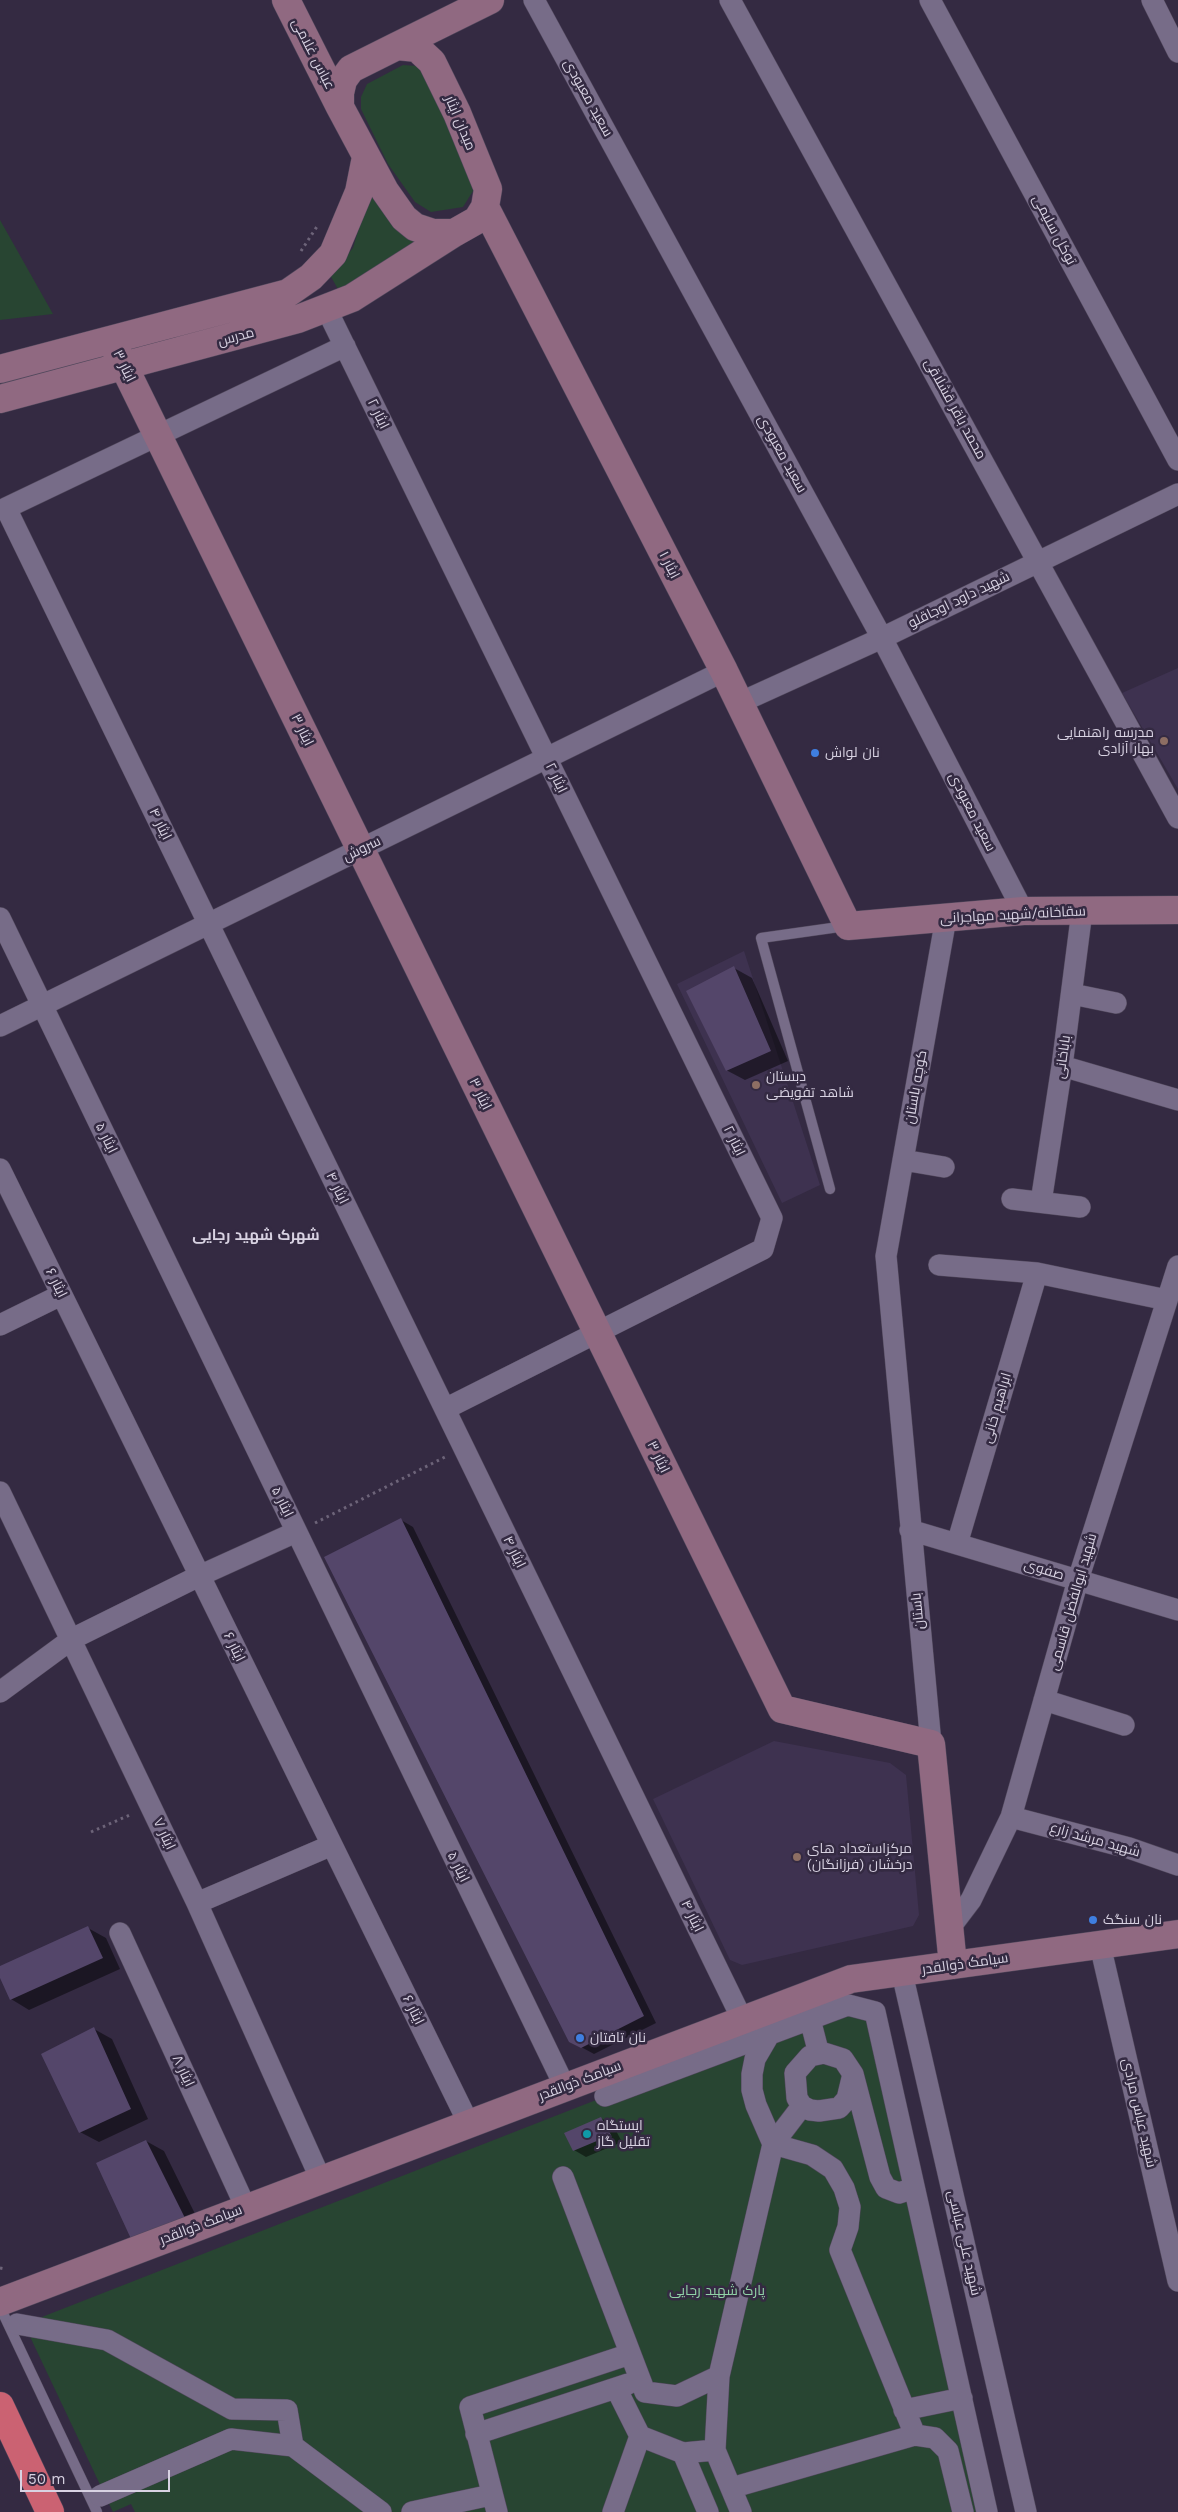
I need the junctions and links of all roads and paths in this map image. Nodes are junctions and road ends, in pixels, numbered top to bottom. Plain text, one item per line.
1 (286, 0) edge
2 (490, 0) edge
3 (534, 0) edge
4 (730, 0) edge
5 (930, 0) edge
6 (1152, 0) edge
7 (1172, 21) edge
8 (397, 46) junction
9 (1178, 52) edge
10 (317, 60) junction
11 (351, 69) junction
12 (340, 107) junction
13 (366, 157) junction
14 (485, 207) junction
15 (320, 222) dead end
16 (454, 233) junction
17 (299, 254) dead end
18 (326, 308) junction
19 (111, 340) junction
20 (344, 346) junction
21 (124, 367) junction
22 (0, 369) edge
23 (0, 399) edge
24 (1171, 430) edge
25 (158, 435) junction
26 (1178, 460) edge
27 (1178, 494) edge
28 (1039, 562) junction
29 (882, 638) junction
30 (724, 671) junction
31 (739, 703) junction
32 (546, 758) junction
33 (1178, 818) edge
34 (361, 850) junction
35 (1178, 910) edge
36 (1082, 911) junction
37 (1023, 912) junction
38 (0, 918) edge
39 (946, 918) junction
40 (209, 924) junction
41 (848, 926) junction
42 (1072, 994) junction
43 (1116, 1002) dead end
44 (42, 1006) junction
45 (0, 1026) edge
46 (1062, 1066) junction
47 (1178, 1100) edge
48 (903, 1160) junction
49 (944, 1167) dead end
50 (0, 1169) edge
51 (830, 1189) dead end
52 (1012, 1199) dead end
53 (1041, 1202) junction
54 (1080, 1207) dead end
55 (886, 1256) joint
56 (939, 1265) dead end
57 (1178, 1266) edge
58 (1037, 1273) junction
59 (61, 1294) junction
60 (1167, 1300) junction
61 (0, 1325) edge
62 (597, 1332) junction
63 (445, 1409) junction
64 (464, 1448) junction
65 (0, 1492) edge
66 (910, 1530) junction
67 (296, 1532) junction
68 (957, 1544) junction
69 (199, 1576) junction
70 (1078, 1580) junction
71 (1178, 1610) edge
72 (72, 1638) junction
73 (0, 1692) edge
74 (1044, 1700) junction
75 (1124, 1725) dead end
76 (931, 1744) junction
77 (151, 1805) junction
78 (1011, 1816) junction
79 (91, 1832) dead end
80 (332, 1845) junction
81 (1178, 1865) edge
82 (197, 1903) junction
83 (949, 1929) junction
84 (120, 1933) dead end
85 (1178, 1934) edge
86 (1100, 1945) junction
87 (953, 1965) junction
88 (902, 1973) junction
89 (742, 2019) junction
90 (810, 2019) junction
91 (768, 2035) junction
92 (819, 2054) junction
93 (853, 2074) junction
94 (565, 2087) junction
95 (605, 2096) dead end
96 (802, 2106) junction
97 (469, 2124) junction
98 (773, 2144) junction
99 (563, 2177) dead end
100 (321, 2180) junction
101 (914, 2188) junction
102 (246, 2208) junction
103 (0, 2268) edge
104 (5, 2269) dead end
105 (1178, 2281) edge
106 (0, 2302) edge
107 (0, 2307) edge
108 (17, 2324) dead end
109 (630, 2354) junction
110 (719, 2376) junction
111 (639, 2381) junction
112 (616, 2388) junction
113 (962, 2398) junction
114 (0, 2406) edge
115 (232, 2410) junction
116 (904, 2410) junction
117 (476, 2434) junction
118 (915, 2434) junction
119 (640, 2436) junction
120 (231, 2439) junction
121 (293, 2446) junction
122 (715, 2450) junction
123 (683, 2453) junction
124 (731, 2488) junction
125 (98, 2504) edge
126 (494, 2504) edge
127 (50, 2512) edge
128 (382, 2512) edge
129 (412, 2512) edge
130 (613, 2512) edge
131 (708, 2512) edge
132 (742, 2512) edge
133 (963, 2512) edge
134 (987, 2512) edge
135 (1026, 2512) edge

1 - 10 street, عباس غلامی
2 - 8 street
3 - 29 street, سعید معبودی
4 - 28 street, محمد باقر قشلاقی
5 - 24 street, توکل سلیمی
6 - 7 street
7 - 9 street
8 - 11 street
8 - 14 street, میدان ایثار
10 - 11 street
10 - 12 street, عباس غلامی
11 - 12 street
12 - 13 street
13 - 16 street
13 - 19 street, مدرس
14 - 16 street
14 - 30 street, ایثار ۱
15 - 17 path
16 - 18 street, مدرس
18 - 20 street, ایثار ۲
18 - 21 street, مدرس
19 - 21 street, ایثار ۳
19 - 22 street, مدرس
20 - 25 street
20 - 32 street, ایثار ۲
21 - 23 street, مدرس
21 - 25 street, ایثار ۳
24 - 26 street, توکل سلیمی
25 - 34 street, ایثار ۳
25 - 40 street, ایثار ۴
27 - 28 street, شهید داود اوجاقلو
28 - 29 street, شهید داود اوجاقلو
28 - 33 street, محمد باقر قشلاقی
29 - 31 street, شهید داود اوجاقلو
29 - 37 street, سعید معبودی
30 - 31 street, ایثار ۱
30 - 32 street, سروش
31 - 41 street, ایثار ۱
32 - 34 street, سروش
32 - 62 street, ایثار ۲
34 - 40 street, سروش
34 - 62 street, ایثار ۳
35 - 36 street, سقاخانه/شهید مهاجرانی
36 - 37 street, سقاخانه/شهید مهاجرانی
36 - 42 street, باباخانی
37 - 39 street, سقاخانه/شهید مهاجرانی
38 - 44 street, ایثار ۵
39 - 41 street, سقاخانه/شهید مهاجرانی
39 - 48 street, کوچه باستان
40 - 44 street, سروش
40 - 63 street, ایثار ۴
41 - 51 lane
42 - 43 street
42 - 46 street, باباخانی
44 - 45 street, سروش
44 - 67 street, ایثار ۵
46 - 47 street
46 - 53 street, باباخانی
48 - 49 street
48 - 55 street, کوچه باستان
50 - 59 street, ایثار ۶
52 - 53 street
53 - 54 street
55 - 66 street, باستان
56 - 58 street
57 - 60 street, شهید ابوالفضل قاسمی
58 - 60 street
58 - 68 street, ابراهیم خانی
59 - 61 street
59 - 69 street, ایثار ۶
60 - 70 street, شهید ابوالفضل قاسمی
62 - 63 street
62 - 76 street, ایثار ۳
63 - 64 street, ایثار ۴
64 - 67 path
64 - 89 street, ایثار ۴
65 - 72 street, ایثار ۷
66 - 68 street, صفوی
66 - 76 street, باستان
67 - 69 street
67 - 94 street, ایثار ۵
68 - 70 street, صفوی
69 - 72 street
69 - 80 street, ایثار ۶
70 - 71 street, صفوی
70 - 74 street, شهید ابوالفضل قاسمی
72 - 73 street
72 - 77 street, ایثار ۷
74 - 75 street
74 - 78 street, شهید ابوالفضل قاسمی
76 - 83 street, باستان
77 - 79 path
77 - 82 street, ایثار ۷
78 - 81 street, شهید مرشد زارع
78 - 83 street, شهید ابوالفضل قاسمی
80 - 82 street
80 - 97 street, ایثار ۶
82 - 100 street, ایثار ۷
83 - 87 street, باستان
84 - 102 street, ایثار ۸
85 - 86 street, سیامک ذوالقدر
86 - 87 street, سیامک ذوالقدر
86 - 105 street, شهید عباس مرادی
87 - 88 street, سیامک ذوالقدر
88 - 89 street, سیامک ذوالقدر
88 - 135 street, شهید علی عباسی
89 - 94 street, سیامک ذوالقدر
90 - 91 street
90 - 92 street
90 - 101 street
91 - 95 street
91 - 98 street
92 - 93 street
92 - 96 street
93 - 96 street
93 - 101 street
94 - 97 street, سیامک ذوالقدر
96 - 98 street
97 - 100 street, سیامک ذوالقدر
98 - 110 street
98 - 116 street
99 - 109 street
100 - 102 street, سیامک ذوالقدر
101 - 113 street
102 - 106 street, سیامک ذوالقدر
103 - 104 path
107 - 125 lane
108 - 115 street
109 - 111 street
109 - 117 street
110 - 111 street
110 - 122 street
111 - 112 street
112 - 117 street
112 - 119 street
113 - 116 street
113 - 134 street
114 - 127 highway
115 - 120 street
115 - 121 street
116 - 118 street
117 - 126 street
118 - 124 street
118 - 133 street
119 - 123 street
119 - 130 street
120 - 121 street
120 - 125 street
121 - 128 street
122 - 123 street
122 - 124 street
123 - 131 street
124 - 132 street
126 - 129 street

